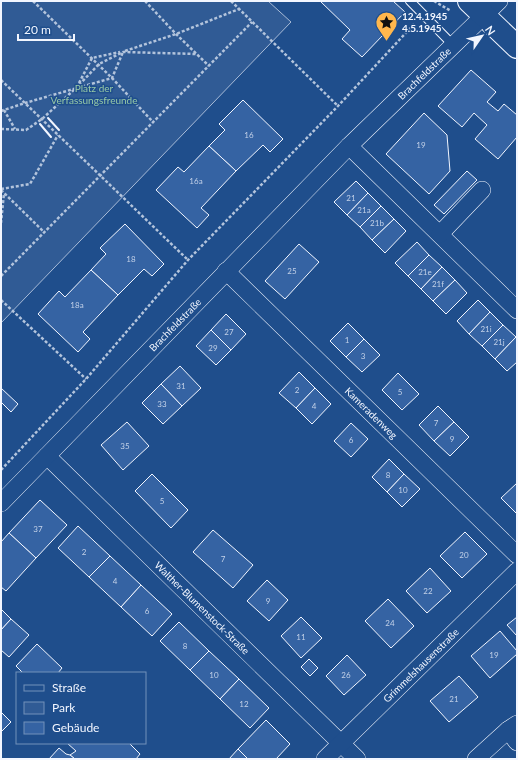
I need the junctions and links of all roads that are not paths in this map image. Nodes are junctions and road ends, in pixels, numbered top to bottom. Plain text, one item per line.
1 (410, 1) edge
2 (484, 6) edge
3 (454, 45) junction
4 (517, 47) edge
5 (349, 146) junction
6 (482, 190) dead end
7 (440, 234) junction
8 (226, 271) junction
9 (517, 310) edge
10 (47, 456) junction
11 (1, 503) edge
12 (517, 555) edge
13 (517, 571) edge
14 (514, 732) edge
15 (341, 744) junction
16 (325, 759) edge
17 (357, 759) edge
18 (476, 759) edge

1 - 3 lane
2 - 3 street, Brachfeldstraße
2 - 4 street
3 - 5 street, Brachfeldstraße
5 - 7 street
5 - 8 street, Brachfeldstraße
6 - 7 street
7 - 9 street
8 - 10 street, Brachfeldstraße
8 - 12 street, Kameradenweg
10 - 11 street, Brachfeldstraße
10 - 15 street, Walther-Blumenstock-Straße
13 - 15 street, Grimmelshausenstraße
14 - 18 street
15 - 16 street, Grimmelshausenstraße
15 - 17 street, Walther-Blumenstock-Straße

